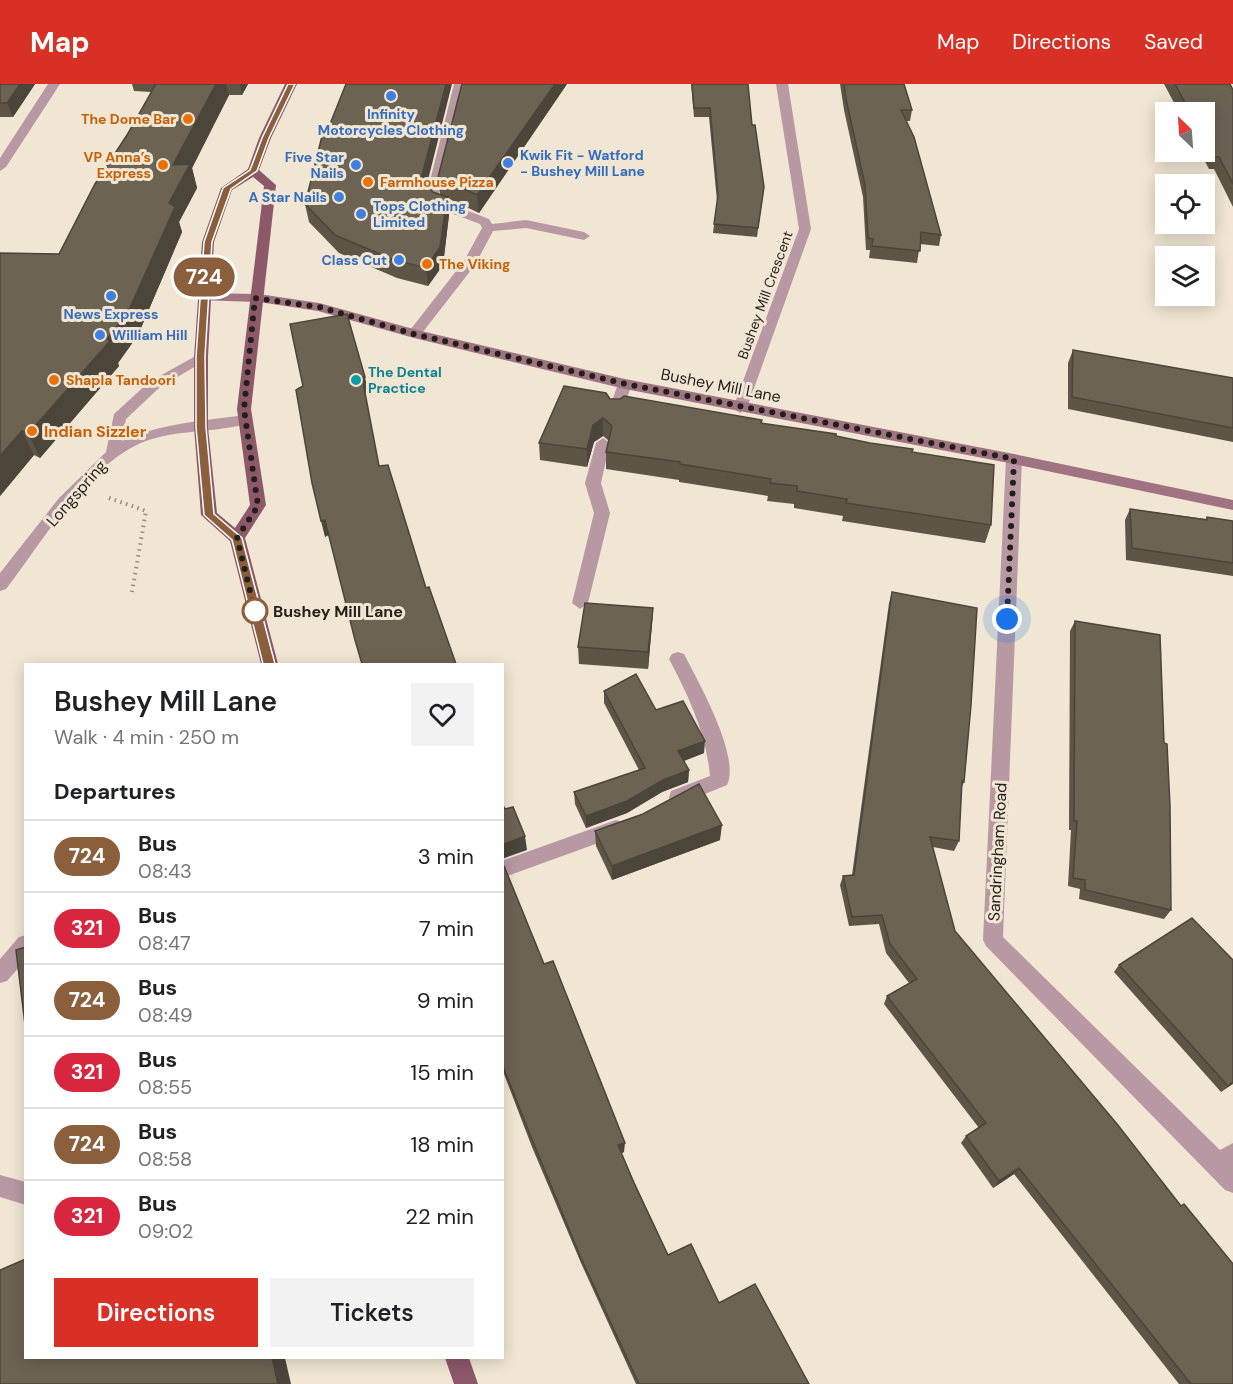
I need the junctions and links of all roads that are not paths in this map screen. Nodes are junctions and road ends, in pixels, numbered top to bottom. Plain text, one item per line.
1 (54, 84) edge
2 (291, 84) edge
3 (460, 84) edge
4 (782, 84) edge
5 (0, 167) edge
6 (254, 171) junction
7 (488, 228) junction
8 (584, 236) dead end
9 (203, 297) junction
10 (255, 298) junction
11 (414, 334) junction
12 (201, 357) junction
13 (626, 384) junction
14 (740, 408) junction
15 (615, 412) edge
16 (245, 420) junction
17 (201, 427) junction
18 (603, 443) edge
19 (113, 451) junction
20 (1014, 459) junction
21 (1233, 505) edge
22 (237, 538) junction
23 (3, 577) edge
24 (580, 603) dead end
25 (678, 659) dead end
26 (269, 663) edge
27 (661, 805) edge
28 (635, 821) edge
29 (504, 869) edge
30 (24, 946) edge
31 (0, 974) edge
32 (1226, 1159) edge
33 (1233, 1182) edge
34 (0, 1186) edge
35 (24, 1193) edge
36 (457, 1359) edge
37 (466, 1384) edge

1 - 5 street
2 - 6 main road
3 - 7 street
4 - 14 street, Bushey Mill Crescent
6 - 9 main road
6 - 10 main road
7 - 8 street
7 - 11 street
9 - 10 street, Bushey Mill Lane
9 - 12 main road
10 - 11 street, Bushey Mill Lane
10 - 16 main road
11 - 13 street, Bushey Mill Lane
12 - 17 main road
12 - 19 street
13 - 14 street, Bushey Mill Lane
13 - 15 street
14 - 20 street, Bushey Mill Lane
16 - 17 street, Longspring
16 - 22 main road
17 - 19 street, Longspring
17 - 22 main road
18 - 24 street
19 - 23 street, Longspring
20 - 21 street, Bushey Mill Lane
20 - 32 street, Sandringham Road
22 - 26 main road
25 - 27 street
28 - 29 street
30 - 31 street
32 - 33 street, Sandringham Road
34 - 35 street
36 - 37 main road

